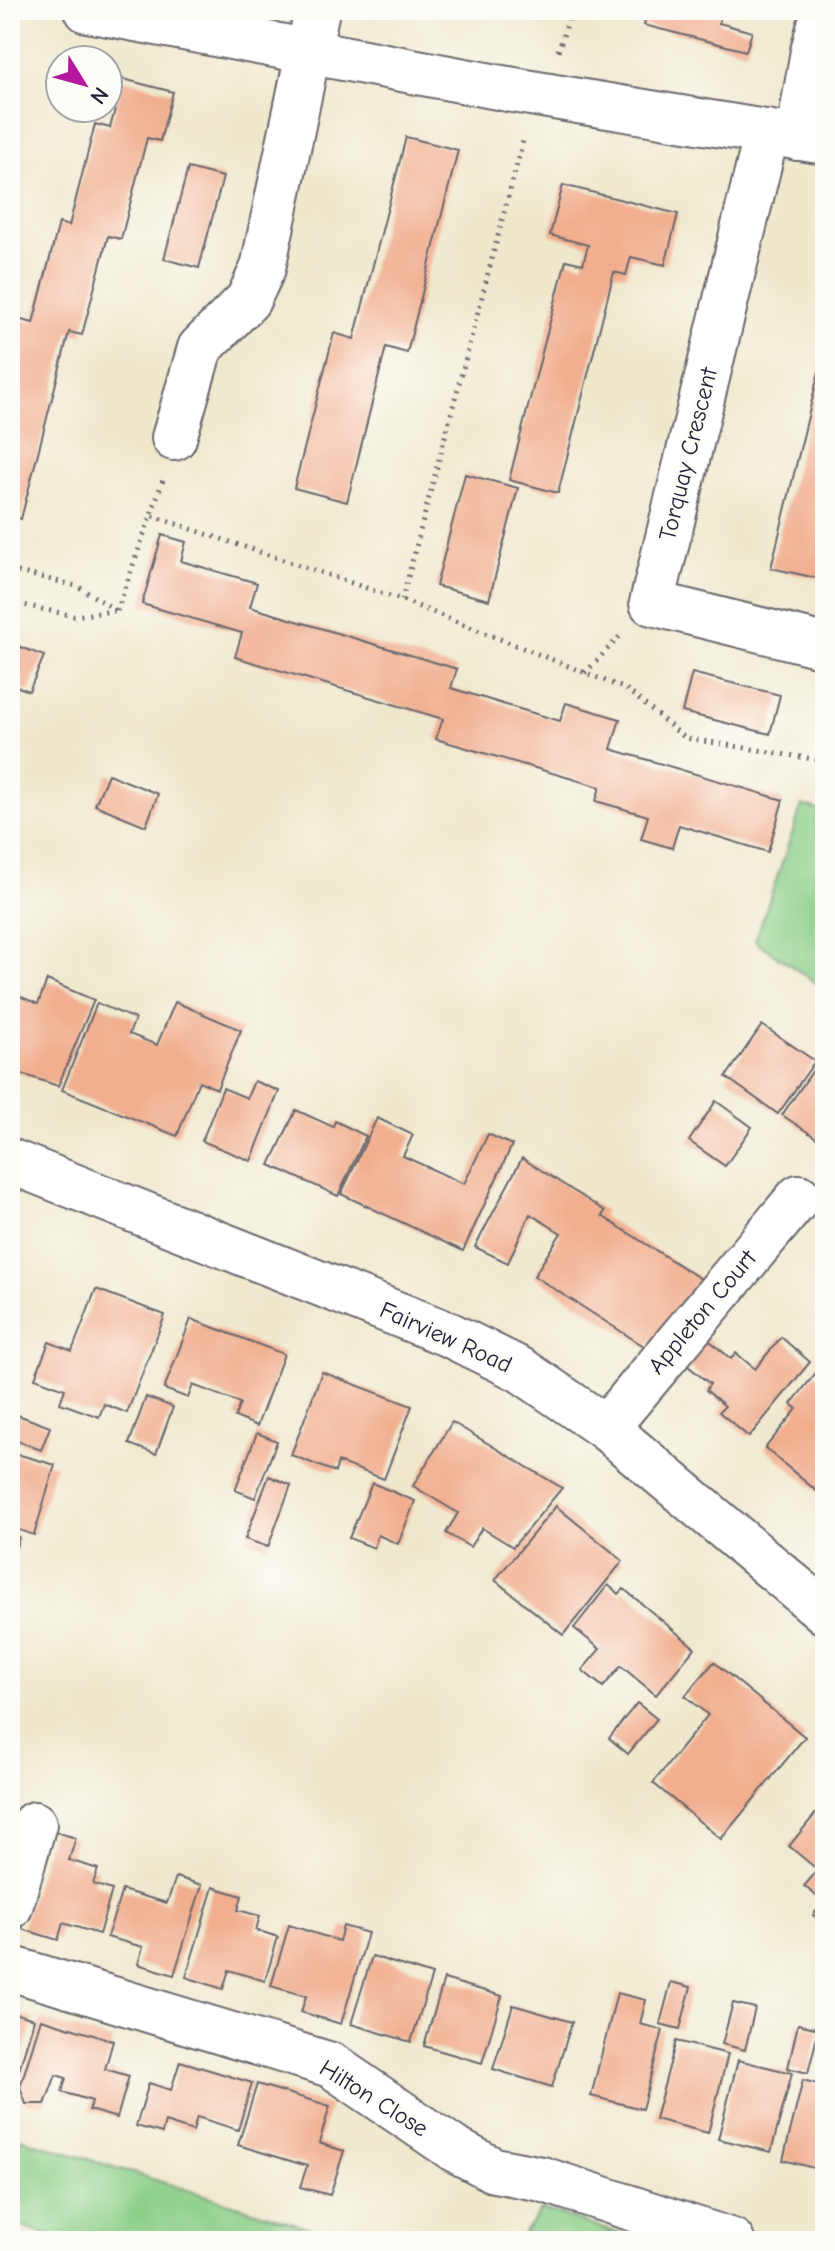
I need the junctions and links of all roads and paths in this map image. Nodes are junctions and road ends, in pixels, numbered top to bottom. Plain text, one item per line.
1 (87, 10) edge
2 (317, 10) edge
3 (572, 10) edge
4 (824, 10) edge
5 (307, 52) junction
6 (558, 52) dead end
7 (526, 132) dead end
8 (797, 137) edge
9 (174, 438) dead end
10 (10, 570) edge
11 (402, 600) junction
12 (10, 602) edge
13 (117, 611) junction
14 (825, 646) edge
15 (825, 761) edge
16 (10, 1161) edge
17 (799, 1197) dead end
18 (606, 1428) junction
19 (825, 1612) edge
20 (34, 1824) dead end
21 (10, 1907) edge
22 (10, 1968) edge
23 (732, 2241) edge

1 - 5 street
2 - 5 street
3 - 6 path
4 - 8 street, Torquay Crescent
5 - 8 street, bridge
5 - 9 street
7 - 11 path
8 - 14 street, Torquay Crescent
10 - 13 path
11 - 13 path
11 - 15 path
12 - 13 path
16 - 18 street, Fairview Road
17 - 18 street, Appleton Court
18 - 19 street, Fairview Road
20 - 21 street
22 - 23 street, Hilton Close

